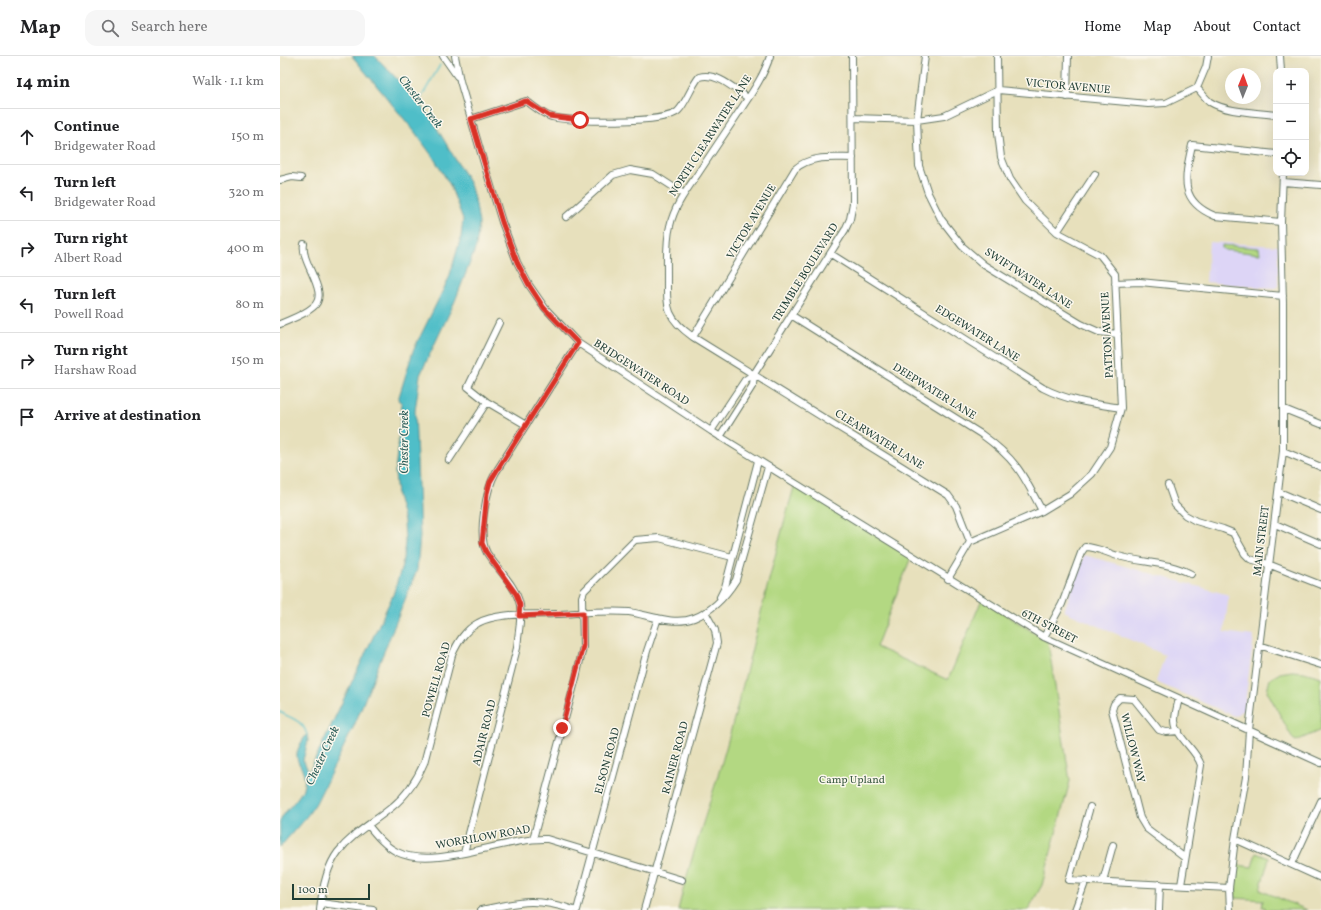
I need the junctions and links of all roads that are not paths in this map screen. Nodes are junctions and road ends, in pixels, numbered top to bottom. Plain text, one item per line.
1 (443, 56) edge
2 (455, 56) edge
3 (770, 56) edge
4 (852, 56) edge
5 (925, 56) edge
6 (997, 56) edge
7 (1068, 56) edge
8 (1208, 56) edge
9 (1280, 56) edge
10 (1281, 68) edge
11 (460, 81) junction
12 (1197, 88) junction
13 (998, 90) junction
14 (1067, 97) junction
15 (748, 98) junction
16 (1273, 115) edge
17 (853, 118) junction
18 (471, 119) junction
19 (917, 120) junction
20 (1273, 154) edge
21 (853, 158) junction
22 (1095, 174) dead end
23 (1283, 176) edge
24 (301, 178) dead end
25 (280, 180) edge
26 (1283, 182) junction
27 (1321, 185) edge
28 (684, 194) junction
29 (566, 217) dead end
30 (1281, 222) junction
31 (1058, 232) junction
32 (304, 244) dead end
33 (831, 254) junction
34 (1115, 283) junction
35 (1283, 296) junction
36 (791, 315) junction
37 (499, 323) dead end
38 (280, 324) edge
39 (1118, 334) junction
40 (693, 337) junction
41 (578, 343) junction
42 (754, 374) junction
43 (486, 402) junction
44 (1121, 408) junction
45 (1284, 409) junction
46 (1321, 424) edge
47 (526, 425) junction
48 (711, 431) junction
49 (720, 437) junction
50 (1283, 451) junction
51 (449, 460) dead end
52 (758, 460) junction
53 (768, 467) junction
54 (1321, 467) edge
55 (785, 478) joint
56 (1168, 485) dead end
57 (1278, 492) junction
58 (1042, 510) junction
59 (1321, 510) edge
60 (1275, 524) junction
61 (970, 542) junction
62 (1321, 544) edge
63 (732, 557) junction
64 (1268, 564) junction
65 (1191, 574) dead end
66 (948, 579) junction
67 (1321, 585) edge
68 (718, 602) junction
69 (705, 612) junction
70 (583, 613) junction
71 (519, 616) junction
72 (658, 618) junction
73 (1044, 637) junction
74 (1260, 645) junction
75 (1321, 665) edge
76 (1179, 699) junction
77 (1249, 730) junction
78 (1179, 731) junction
79 (1321, 763) edge
80 (1321, 801) edge
81 (1090, 807) dead end
82 (1319, 813) edge
83 (368, 824) junction
84 (533, 838) junction
85 (1235, 839) junction
86 (1113, 845) dead end
87 (464, 853) junction
88 (594, 853) junction
89 (1185, 858) junction
90 (1292, 864) junction
91 (656, 872) junction
92 (1321, 878) edge
93 (682, 880) dead end
94 (1086, 880) junction
95 (1103, 881) junction
96 (1160, 884) junction
97 (1181, 885) junction
98 (1229, 888) junction
99 (320, 907) edge
100 (373, 910) edge
101 (481, 910) edge
102 (576, 910) edge
103 (644, 910) edge
104 (1075, 910) edge
105 (1159, 910) edge
106 (1230, 910) edge

1 - 11 street
2 - 11 street, BRIDGEWATER ROAD
3 - 15 street, NORTH CLEARWATER LANE
4 - 17 street, TRIMBLE BOULEVARD
5 - 19 street, SWIFTWATER LANE
6 - 13 street, PATTON AVENUE
7 - 14 street
8 - 12 street
9 - 10 street
11 - 18 street, BRIDGEWATER ROAD
12 - 14 street, VICTOR AVENUE
12 - 16 street
13 - 14 street, VICTOR AVENUE
13 - 19 street
13 - 31 street, PATTON AVENUE
15 - 18 street
15 - 28 street, NORTH CLEARWATER LANE
17 - 19 street
17 - 21 street, TRIMBLE BOULEVARD
18 - 41 street, BRIDGEWATER ROAD
19 - 39 street, SWIFTWATER LANE
20 - 30 street
21 - 33 street, TRIMBLE BOULEVARD
21 - 40 street, VICTOR AVENUE
22 - 31 street
23 - 26 street, MAIN STREET
24 - 25 street
26 - 27 street
26 - 30 street, MAIN STREET
28 - 29 street
28 - 40 street, NORTH CLEARWATER LANE
30 - 35 street, MAIN STREET
31 - 34 street, PATTON AVENUE
32 - 38 street
33 - 36 street, TRIMBLE BOULEVARD
33 - 44 street, EDGEWATER LANE
34 - 35 street
34 - 39 street, PATTON AVENUE
35 - 45 street, MAIN STREET
36 - 42 street, TRIMBLE BOULEVARD
36 - 58 street, DEEPWATER LANE
37 - 43 street
39 - 44 street, PATTON AVENUE
40 - 42 street, NORTH CLEARWATER LANE
41 - 47 street, ADAIR ROAD
41 - 48 street, BRIDGEWATER ROAD
42 - 48 street, TRIMBLE BOULEVARD
42 - 49 street, TRIMBLE BOULEVARD
42 - 61 street, CLEARWATER LANE
43 - 47 street
43 - 51 street
44 - 58 street, PATTON AVENUE
45 - 46 street
45 - 50 street, MAIN STREET
47 - 71 street, ADAIR ROAD
48 - 49 street, BRIDGEWATER ROAD
49 - 52 street, BRIDGEWATER ROAD
50 - 54 street
50 - 57 street, MAIN STREET
52 - 53 street, BRIDGEWATER ROAD
52 - 63 street
53 - 55 street, BRIDGEWATER ROAD
53 - 68 street, POWELL ROAD
55 - 66 street, 6TH STREET
56 - 64 street
57 - 59 street
57 - 60 street, MAIN STREET
58 - 61 street, PATTON AVENUE
60 - 62 street
60 - 64 street, MAIN STREET
61 - 66 street
63 - 68 street
63 - 70 street
64 - 67 street
64 - 74 street, MAIN STREET
65 - 73 street
66 - 73 street, 6TH STREET
68 - 69 street, POWELL ROAD
69 - 72 street, POWELL ROAD
69 - 91 street, RAINER ROAD
70 - 71 street, POWELL ROAD
70 - 72 street, POWELL ROAD
70 - 84 street
71 - 83 street, POWELL ROAD
71 - 87 street, ADAIR ROAD
72 - 88 street, ELSON ROAD
73 - 76 street, 6TH STREET
74 - 75 street
74 - 77 street, MAIN STREET
76 - 77 street, 6TH STREET
76 - 78 street
77 - 79 street, 6TH STREET
77 - 85 street, MAIN STREET
78 - 89 street
78 - 89 street, WILLOW WAY
80 - 82 street
81 - 94 street
82 - 90 street
83 - 87 street, WORRILOW ROAD
83 - 99 street, POWELL ROAD
84 - 87 street, WORRILOW ROAD
84 - 88 street, WORRILOW ROAD
85 - 90 street
85 - 98 street, MAIN STREET
86 - 95 street
88 - 91 street, WORRILOW ROAD
88 - 102 street, ELSON ROAD
89 - 97 street
90 - 92 street
91 - 93 street, WORRILOW ROAD
91 - 103 street, RAINER ROAD
94 - 95 street
94 - 104 street
95 - 96 street
96 - 97 street
96 - 105 street
97 - 98 street
98 - 106 street, MAIN STREET
99 - 100 street
101 - 102 street

